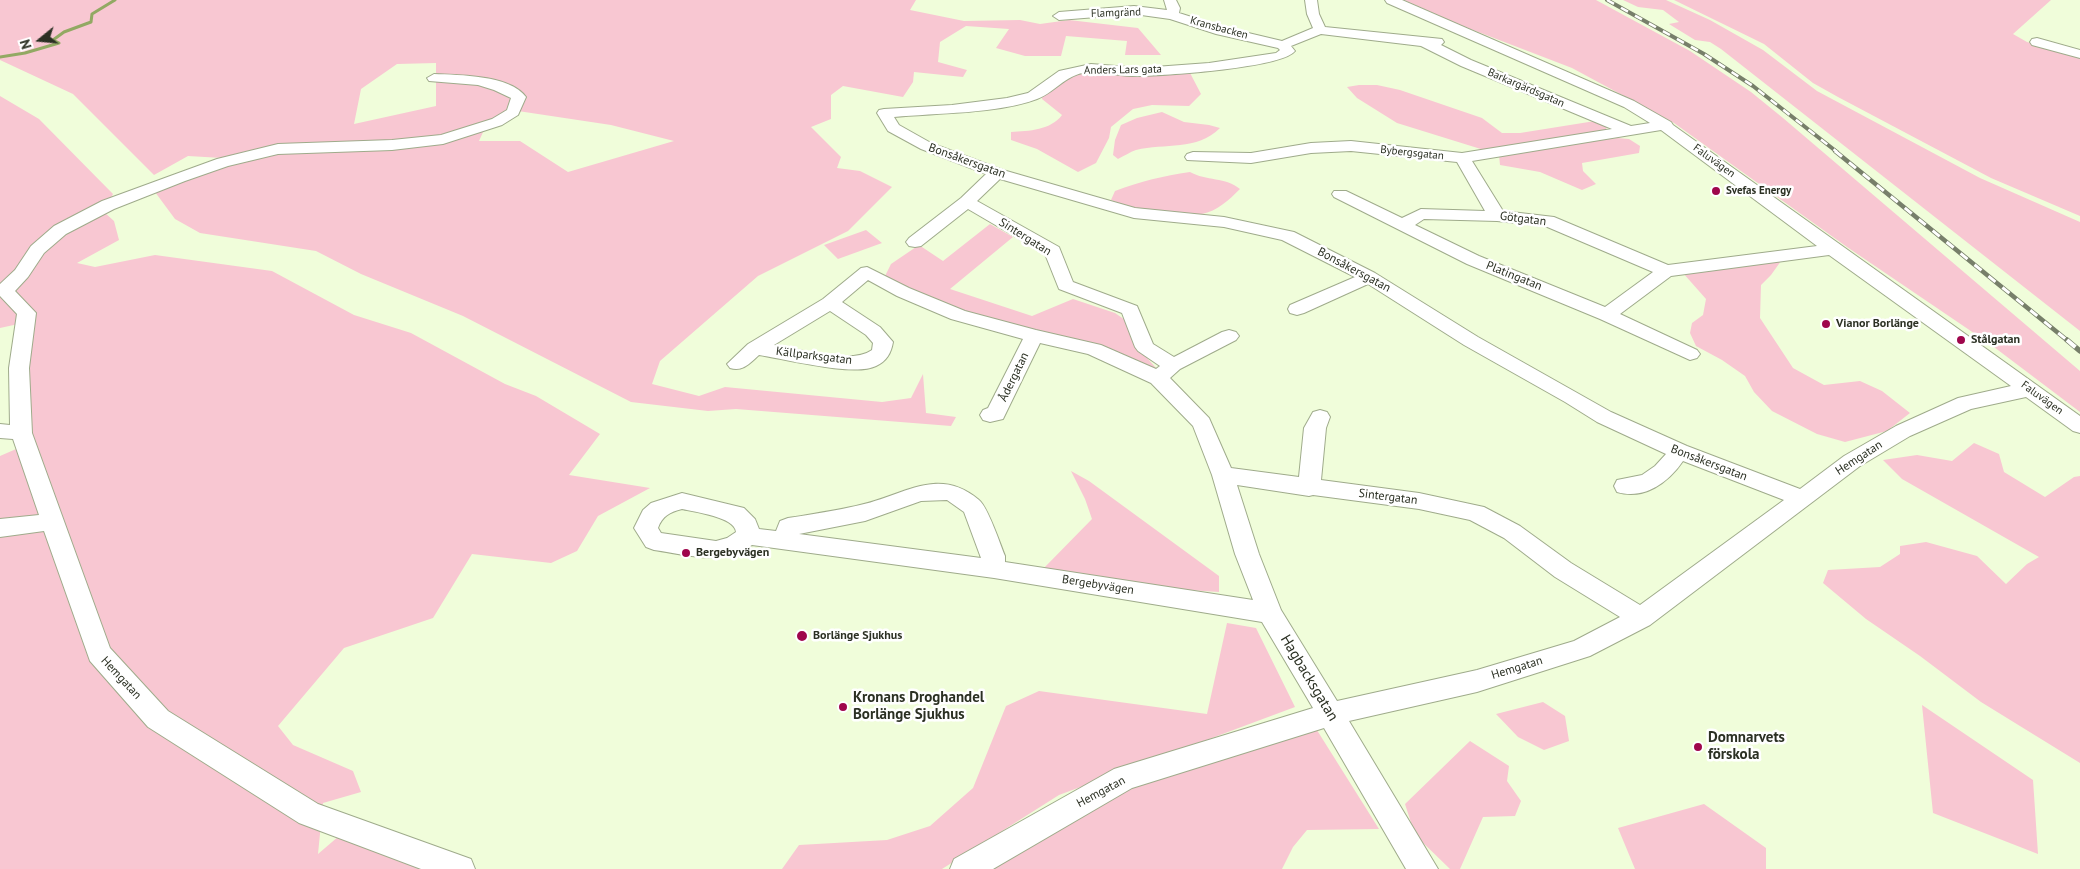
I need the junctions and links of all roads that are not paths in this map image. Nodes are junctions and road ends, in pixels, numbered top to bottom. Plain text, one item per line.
1 (1170, 0) edge
2 (1310, 0) edge
3 (1391, 0) edge
4 (1172, 15) junction
5 (1059, 16) dead end
6 (1320, 30) junction
7 (1480, 38) junction
8 (1424, 42) junction
9 (2037, 42) dead end
10 (1283, 46) junction
11 (2080, 54) edge
12 (434, 78) dead end
13 (884, 113) joint
14 (1666, 126) junction
15 (1629, 131) junction
16 (1193, 157) dead end
17 (1462, 158) junction
18 (997, 173) junction
19 (1340, 194) dead end
20 (967, 202) junction
21 (1497, 216) junction
22 (1404, 224) junction
23 (915, 242) dead end
24 (1832, 248) junction
25 (1666, 271) junction
26 (1370, 277) junction
27 (3, 290) edge
28 (830, 303) junction
29 (1297, 309) dead end
30 (1607, 315) junction
31 (1034, 336) junction
32 (1229, 336) dead end
33 (756, 348) junction
34 (1690, 354) dead end
35 (737, 364) dead end
36 (1173, 365) junction
37 (1158, 378) junction
38 (2030, 389) junction
39 (990, 415) dead end
40 (1320, 418) dead end
41 (2080, 426) edge
42 (11, 432) edge
43 (1679, 451) junction
44 (1223, 475) junction
45 (1625, 486) dead end
46 (1309, 488) junction
47 (1801, 498) junction
48 (52, 522) junction
49 (0, 528) edge
50 (748, 536) junction
51 (786, 541) junction
52 (994, 569) junction
53 (1270, 612) junction
54 (1642, 618) junction
55 (1331, 714) junction
56 (460, 869) edge
57 (965, 869) edge
58 (1423, 869) edge

1 - 4 street
2 - 6 street
3 - 7 street, Faluvägen
4 - 5 street, Flamgränd
4 - 10 street, Kransbacken
6 - 8 street, Barkargärdsgatan
6 - 10 street, Anders Lars gata
7 - 8 street, Barkargärdsgatan
7 - 14 street, Faluvägen
8 - 15 street, Barkargärdsgatan
9 - 11 street
10 - 13 street, Anders Lars gata
12 - 27 street
13 - 18 street, Bonsåkersgatan
14 - 15 street
14 - 24 street, Faluvägen
15 - 17 street, Bybergsgatan
16 - 17 street, Bybergsgatan
17 - 21 street
18 - 20 street
18 - 26 street, Bonsåkersgatan
19 - 22 street, Platingatan
20 - 23 street
20 - 36 street, Sintergatan
21 - 22 street, Götgatan
21 - 25 street, Götgatan
22 - 30 street, Platingatan
24 - 25 street
24 - 38 street, Faluvägen
25 - 30 street
26 - 29 street
26 - 43 street, Bonsåkersgatan
27 - 42 street, Hemgatan
28 - 31 street, Källparksgatan
28 - 33 street, Källparksgatan
28 - 33 street, Källparksgatan
30 - 34 street, Platingatan
31 - 37 street
31 - 39 street, Ådergatan
32 - 36 street
33 - 35 street, Källparksgatan
36 - 37 street
37 - 44 street
38 - 41 street, Faluvägen
38 - 47 street, Hemgatan
40 - 46 street
42 - 48 street, Hemgatan
43 - 45 street
43 - 47 street, Bonsåkersgatan
44 - 46 street, Sintergatan
44 - 53 street, Hagbacksgatan
46 - 54 street, Sintergatan
47 - 54 street, Hemgatan
48 - 49 street
48 - 56 street, Hemgatan
50 - 50 street
50 - 51 street, Bergebyvägen
51 - 52 street, Bergebyvägen
51 - 52 street
52 - 53 street, Bergebyvägen
53 - 55 street, Hagbacksgatan
54 - 55 street, Hemgatan
55 - 57 street, Hemgatan
55 - 58 street, Hagbacksgatan

